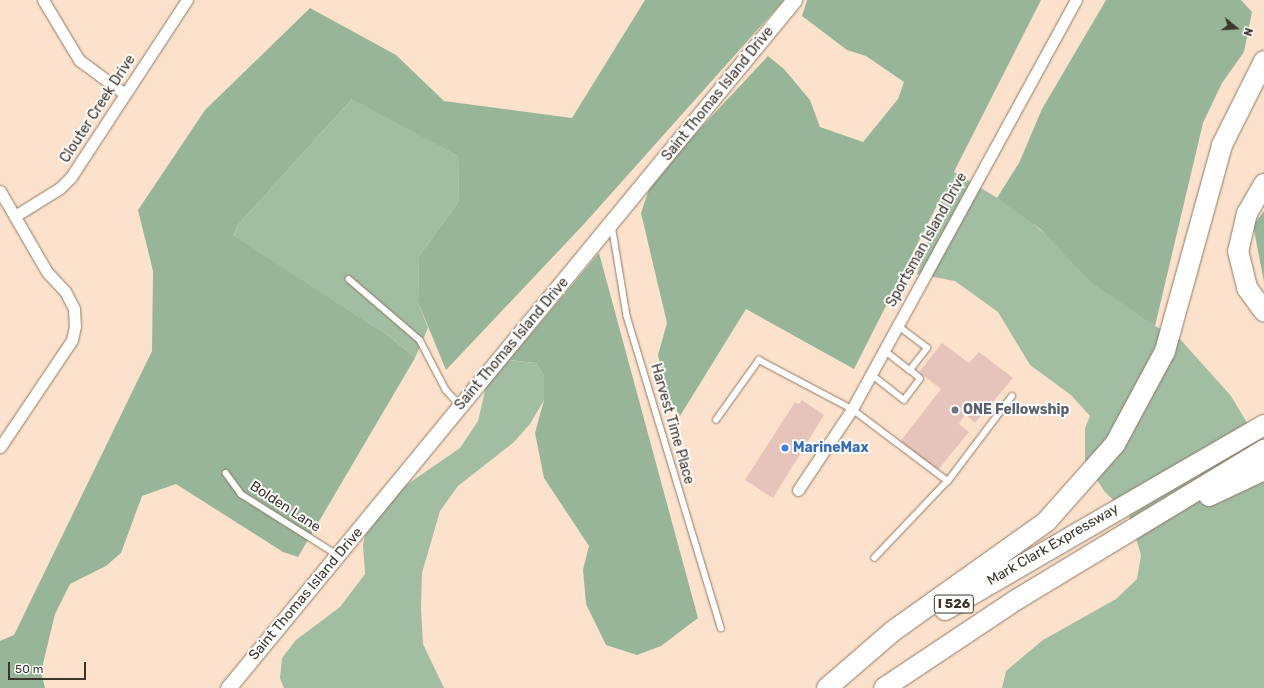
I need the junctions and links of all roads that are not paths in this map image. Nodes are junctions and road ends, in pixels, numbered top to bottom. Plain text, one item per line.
1 (43, 0) edge
2 (187, 0) edge
3 (794, 0) edge
4 (1076, 0) edge
5 (1264, 61) edge
6 (125, 94) junction
7 (1264, 184) edge
8 (0, 191) edge
9 (15, 216) junction
10 (612, 223) junction
11 (348, 279) dead end
12 (1264, 310) edge
13 (897, 324) junction
14 (884, 350) junction
15 (910, 370) junction
16 (871, 374) junction
17 (1012, 396) dead end
18 (461, 406) junction
19 (852, 409) junction
20 (716, 420) dead end
21 (1259, 428) edge
22 (0, 447) edge
23 (1264, 450) edge
24 (1264, 470) edge
25 (226, 473) dead end
26 (948, 481) junction
27 (798, 490) dead end
28 (1095, 551) junction
29 (337, 556) junction
30 (875, 558) dead end
31 (721, 628) dead end
32 (228, 688) edge
33 (828, 688) edge
34 (884, 688) edge

1 - 6 street
2 - 6 street, Clouter Creek Drive
3 - 10 main road, Saint Thomas Island Drive
4 - 13 street, Sportsman Island Drive
5 - 33 highway
6 - 9 street, Clouter Creek Drive
7 - 12 highway
8 - 9 street
9 - 22 street
10 - 18 main road, Saint Thomas Island Drive
10 - 31 lane, Harvest Time Place
11 - 18 lane
13 - 14 street, Sportsman Island Drive
13 - 15 lane
14 - 15 lane
14 - 16 street, Sportsman Island Drive
15 - 16 lane
16 - 19 street, Sportsman Island Drive
17 - 26 lane
18 - 29 main road, Saint Thomas Island Drive
19 - 20 lane
19 - 26 lane
19 - 27 street, Sportsman Island Drive
21 - 33 highway, Mark Clark Expressway / I 526
23 - 28 highway, Mark Clark Expressway / I 526
24 - 28 highway
25 - 29 lane, Bolden Lane
26 - 30 lane
28 - 34 highway, Mark Clark Expressway / I 526
29 - 32 main road, Saint Thomas Island Drive

